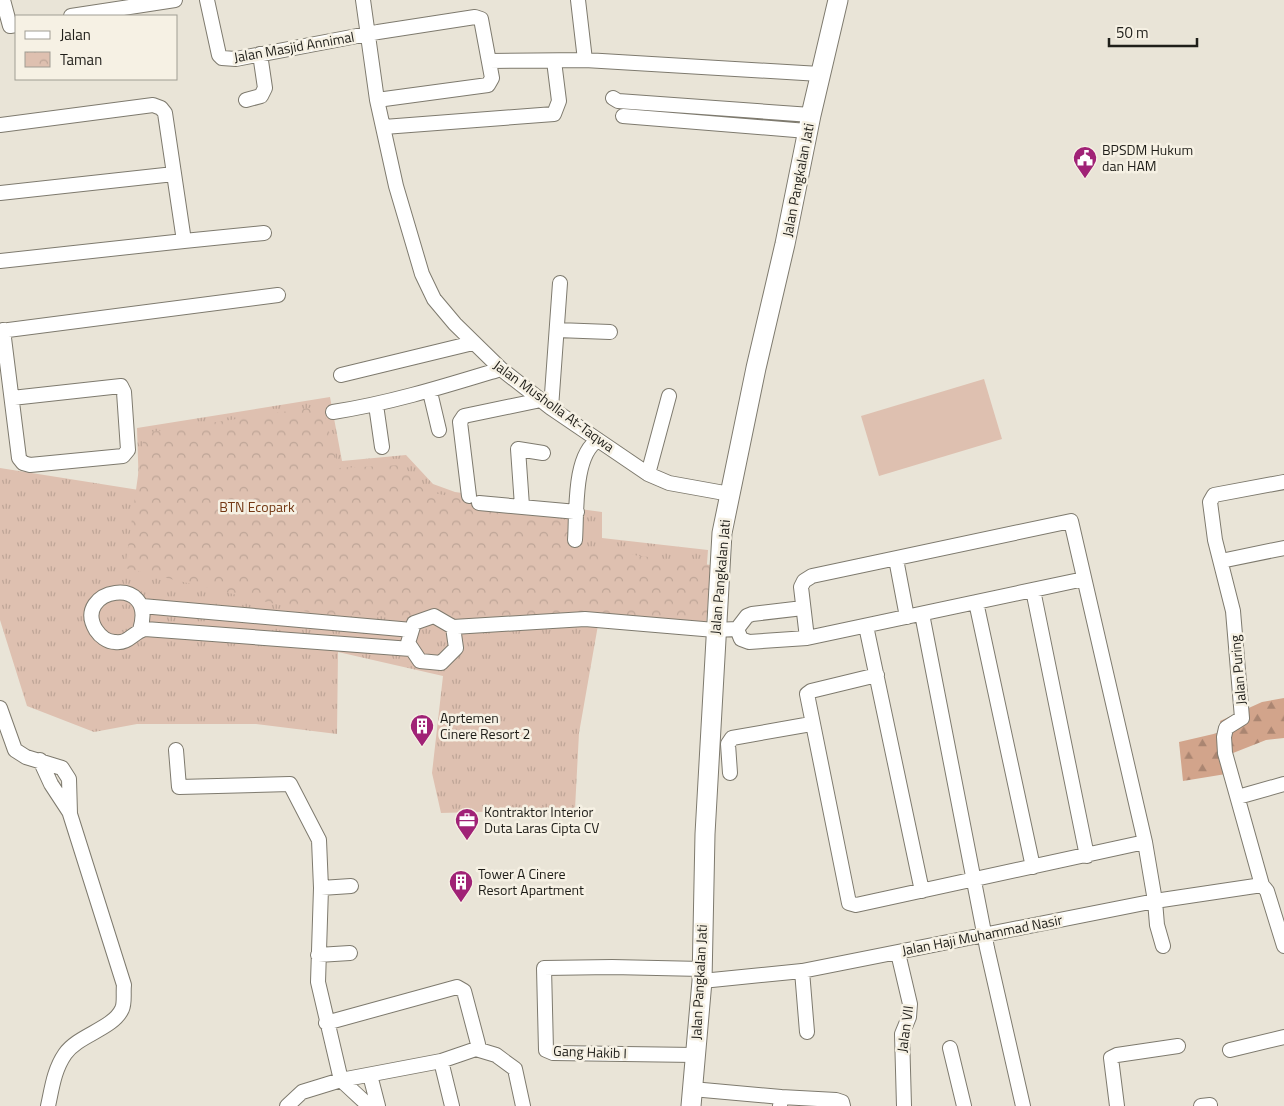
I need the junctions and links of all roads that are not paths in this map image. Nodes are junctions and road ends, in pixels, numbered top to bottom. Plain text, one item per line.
1 (3, 0) edge
2 (175, 0) edge
3 (206, 0) edge
4 (363, 0) edge
5 (578, 0) edge
6 (838, 0) edge
7 (106, 5) edge
8 (142, 7) edge
9 (74, 15) edge
10 (15, 25) edge
11 (368, 34) junction
12 (260, 54) junction
13 (554, 60) junction
14 (585, 60) junction
15 (489, 62) junction
16 (820, 74) junction
17 (613, 98) dead end
18 (246, 100) dead end
19 (378, 100) junction
20 (623, 116) dead end
21 (809, 123) junction
22 (0, 125) edge
23 (384, 127) junction
24 (174, 174) junction
25 (0, 193) edge
26 (264, 233) dead end
27 (184, 241) junction
28 (0, 261) edge
29 (560, 283) dead end
30 (278, 295) dead end
31 (1, 330) edge
32 (556, 330) junction
33 (610, 332) dead end
34 (473, 343) junction
35 (501, 369) junction
36 (341, 375) dead end
37 (430, 392) junction
38 (668, 396) dead end
39 (12, 398) junction
40 (546, 404) junction
41 (376, 405) junction
42 (334, 412) dead end
43 (439, 430) dead end
44 (598, 440) junction
45 (382, 448) dead end
46 (543, 453) dead end
47 (648, 474) junction
48 (1284, 482) edge
49 (730, 494) junction
50 (522, 506) junction
51 (577, 512) junction
52 (575, 540) dead end
53 (1284, 548) edge
54 (896, 559) junction
55 (1221, 561) junction
56 (1084, 579) junction
57 (1033, 590) junction
58 (976, 602) junction
59 (142, 606) junction
60 (803, 608) junction
61 (922, 614) junction
62 (907, 617) junction
63 (365, 626) junction
64 (453, 626) junction
65 (866, 626) junction
66 (737, 629) junction
67 (140, 630) junction
68 (412, 630) junction
69 (715, 630) junction
70 (807, 638) junction
71 (363, 645) junction
72 (411, 648) junction
73 (877, 676) junction
74 (0, 708) edge
75 (811, 724) junction
76 (176, 750) dead end
77 (730, 773) dead end
78 (1284, 784) edge
79 (1238, 797) junction
80 (1145, 842) junction
81 (1087, 856) junction
82 (1033, 867) junction
83 (975, 880) junction
84 (1262, 885) junction
85 (351, 886) dead end
86 (321, 888) junction
87 (922, 891) junction
88 (1155, 901) junction
89 (1278, 902) edge
90 (985, 936) junction
91 (1163, 946) dead end
92 (1284, 946) edge
93 (898, 952) junction
94 (350, 953) dead end
95 (318, 955) junction
96 (802, 971) junction
97 (702, 975) junction
98 (326, 1023) junction
99 (807, 1032) dead end
100 (1284, 1037) edge
101 (1178, 1046) dead end
102 (950, 1048) dead end
103 (476, 1049) junction
104 (1230, 1050) dead end
105 (695, 1054) junction
106 (441, 1061) junction
107 (370, 1075) junction
108 (341, 1080) junction
109 (691, 1097) edge
110 (780, 1102) edge
111 (48, 1106) edge
112 (286, 1106) edge
113 (369, 1106) edge
114 (378, 1106) edge
115 (452, 1106) edge
116 (522, 1106) edge
117 (843, 1106) edge
118 (904, 1106) edge
119 (964, 1106) edge
120 (1023, 1106) edge
121 (1117, 1106) edge

1 - 10 street
2 - 8 street
3 - 12 street, Jalan Masjid Annimal
4 - 11 street, Jalan Musholla At-Taqwa
5 - 14 street
6 - 16 main road, Jalan Pangkalan Jati
7 - 8 street
7 - 9 street
11 - 12 street, Jalan Masjid Annimal
11 - 15 street, Jalan Masjid Annimal
11 - 19 street, Jalan Musholla At-Taqwa
12 - 18 street
13 - 14 street
13 - 15 street
13 - 23 street
14 - 16 street
15 - 19 street
16 - 21 main road, Jalan Pangkalan Jati
17 - 21 street
19 - 23 street, Jalan Musholla At-Taqwa
20 - 21 street
21 - 49 main road, Jalan Pangkalan Jati
22 - 24 street
23 - 34 street, Jalan Musholla At-Taqwa
24 - 25 street
24 - 27 street
26 - 27 street
27 - 28 street
29 - 32 street
30 - 31 street
31 - 39 street
32 - 33 street
32 - 40 street
34 - 35 street, Jalan Musholla At-Taqwa
34 - 36 street
35 - 37 street
35 - 40 street, Jalan Musholla At-Taqwa
37 - 41 street
37 - 43 street
38 - 47 street
39 - 39 street
40 - 44 street, Jalan Musholla At-Taqwa
40 - 50 street
41 - 42 street
41 - 45 street
44 - 47 street, Jalan Musholla At-Taqwa
44 - 51 street
46 - 50 street
47 - 49 street, Jalan Musholla At-Taqwa
48 - 55 street, Jalan Puring
49 - 69 main road, Jalan Pangkalan Jati
50 - 51 street
51 - 52 street
53 - 55 street
54 - 56 street
54 - 60 street
54 - 62 street
55 - 79 street, Jalan Puring
56 - 57 street
56 - 80 street
57 - 58 street
57 - 81 street
58 - 61 street
58 - 82 street
59 - 63 street
59 - 67 street
59 - 67 street
60 - 66 street
60 - 70 street
61 - 62 street
61 - 83 street
62 - 65 street
63 - 68 street
63 - 71 street
64 - 68 street
64 - 69 street
64 - 72 street
65 - 70 street
65 - 73 street
66 - 69 street
66 - 70 street
67 - 71 street
68 - 72 street
69 - 97 main road, Jalan Pangkalan Jati
71 - 72 street
73 - 75 street
73 - 87 street
74 - 111 street
75 - 77 street
75 - 87 street
76 - 86 street
78 - 79 street
79 - 84 street, Jalan Puring
80 - 81 street
80 - 88 street
81 - 82 street
82 - 83 street
83 - 87 street
83 - 90 street
84 - 88 street, Jalan Haji Muhammad Nasir
84 - 89 street, Jalan Puring
85 - 86 street
86 - 95 street
88 - 90 street, Jalan Haji Muhammad Nasir
88 - 91 street
89 - 92 street, Jalan Puring
90 - 93 street, Jalan Haji Muhammad Nasir
90 - 120 street
93 - 96 street, Jalan Haji Muhammad Nasir
93 - 118 street, Jalan VII
94 - 95 street
95 - 98 street
96 - 97 street, Jalan Haji Muhammad Nasir
96 - 99 street
97 - 105 main road, Jalan Pangkalan Jati
97 - 105 street, Gang Hakib I
98 - 103 street
98 - 108 street
100 - 104 street
101 - 121 street
102 - 119 street
103 - 106 street
103 - 116 street
105 - 109 main road, Jalan Pangkalan Jati
106 - 107 street
106 - 115 street
107 - 108 street
107 - 114 street
108 - 112 street
108 - 113 street
109 - 110 street
110 - 117 street

